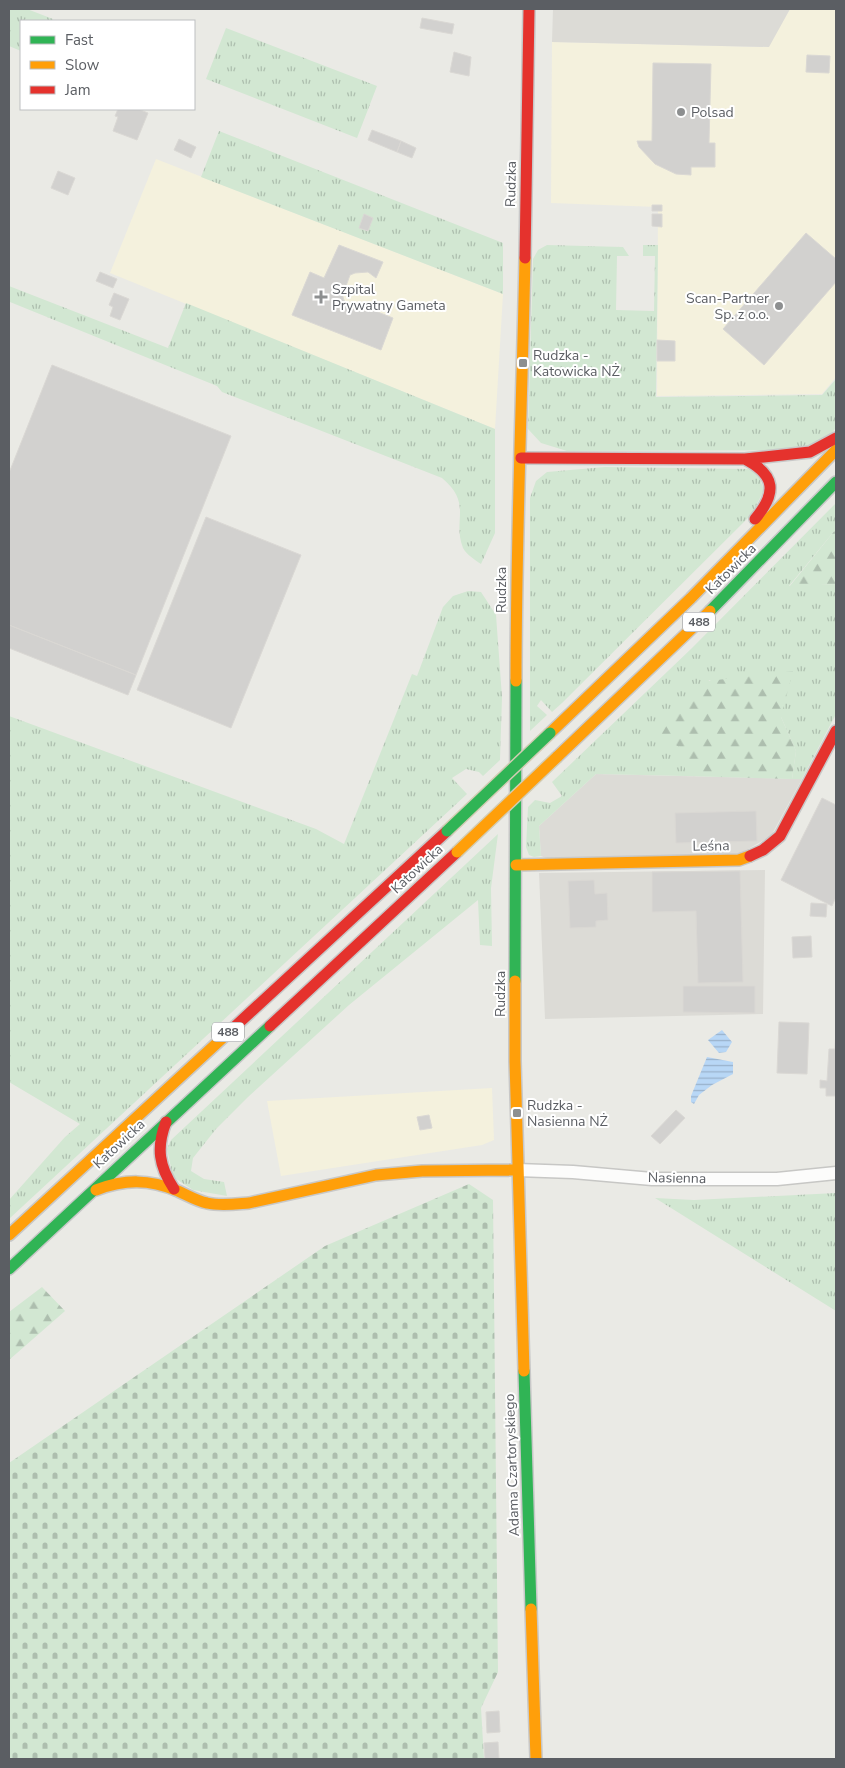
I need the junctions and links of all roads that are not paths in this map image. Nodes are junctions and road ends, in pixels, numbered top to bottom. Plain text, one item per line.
1 (529, 9) edge
2 (836, 438) edge
3 (836, 450) edge
4 (521, 458) junction
5 (745, 459) junction
6 (836, 482) edge
7 (836, 493) edge
8 (815, 505) junction
9 (590, 694) junction
10 (836, 731) edge
11 (516, 865) junction
12 (167, 1119) junction
13 (517, 1170) junction
14 (836, 1174) edge
15 (174, 1189) junction
16 (88, 1194) junction
17 (9, 1235) edge
18 (9, 1269) edge
19 (536, 1759) edge

1 - 4 main road, Rudzka
2 - 5 main road
3 - 9 main road, Katowicka / 488
4 - 5 main road
4 - 11 main road, Rudzka
5 - 9 main road
6 - 8 main road, Katowicka / 488
7 - 8 main road
8 - 12 main road, Katowicka / 488, bridge
9 - 17 main road, Katowicka / 488, bridge
10 - 11 main road, Leśna
11 - 13 main road, Rudzka
12 - 15 main road
12 - 16 main road, Katowicka / 488
13 - 14 street, Nasienna
13 - 15 main road
13 - 19 main road, Adama Czartoryskiego
15 - 16 main road
16 - 18 main road, Katowicka / 488

